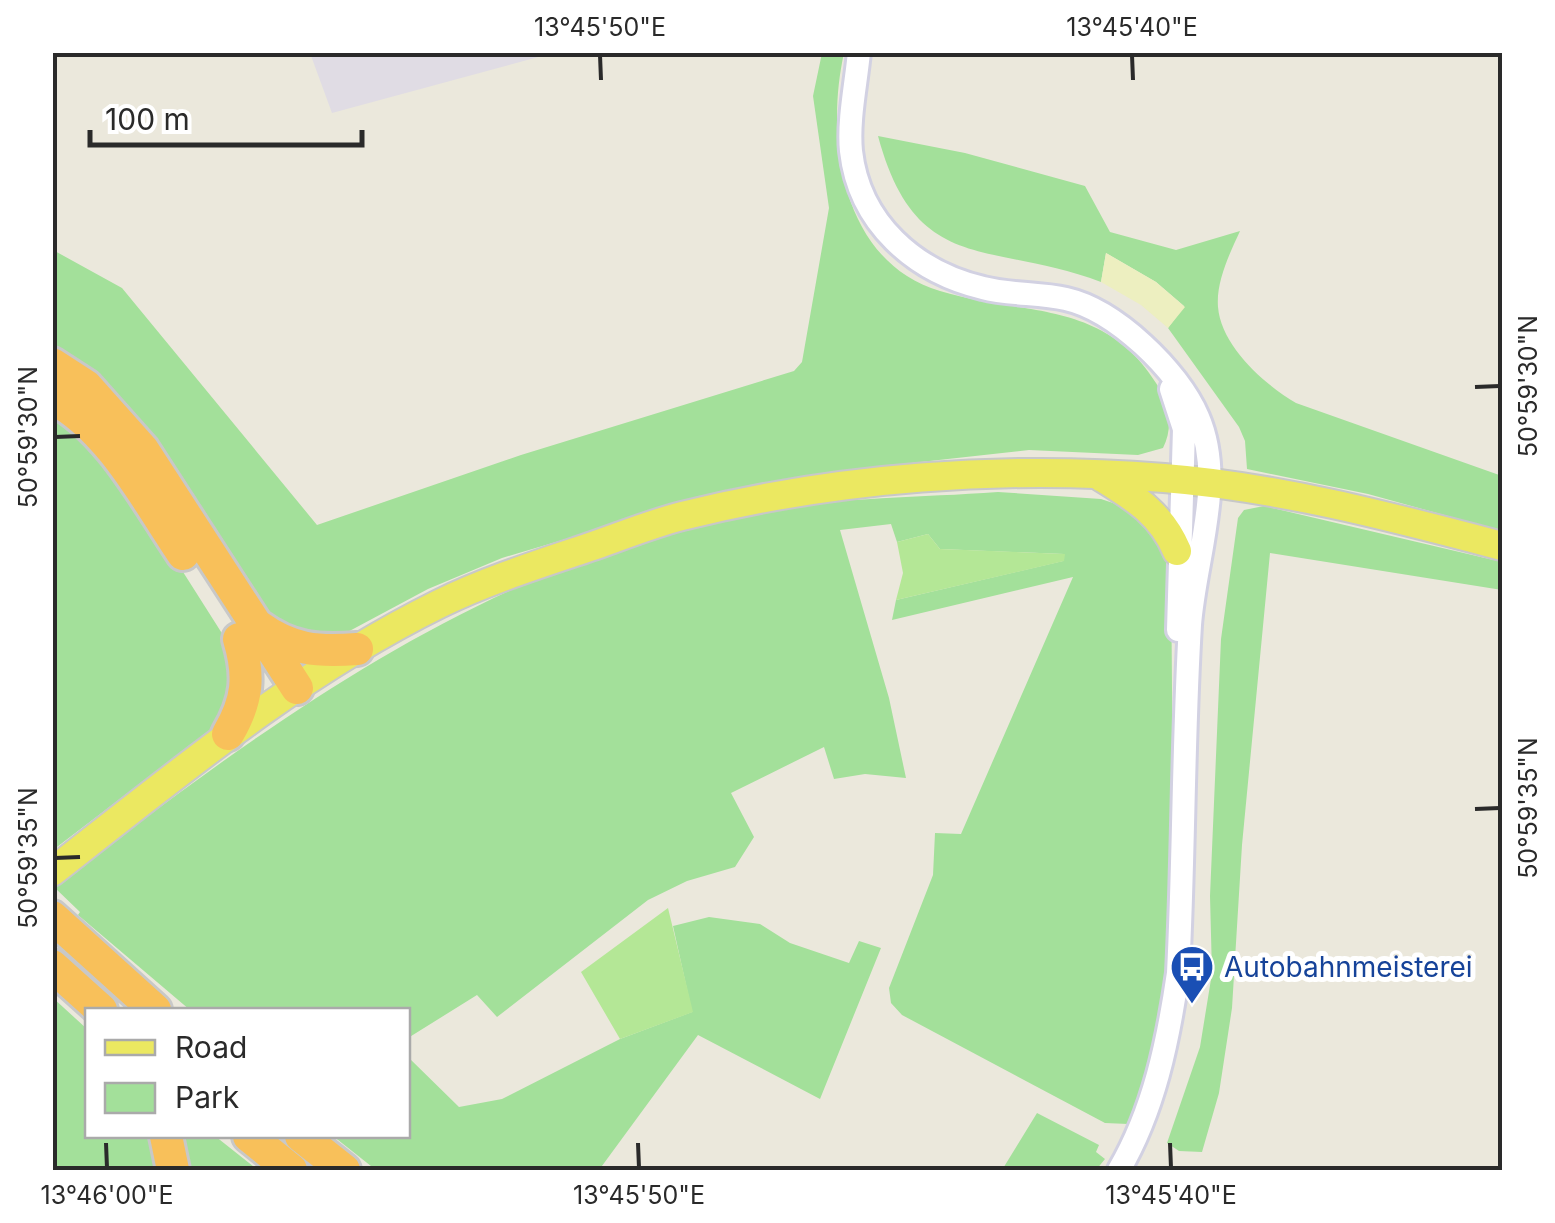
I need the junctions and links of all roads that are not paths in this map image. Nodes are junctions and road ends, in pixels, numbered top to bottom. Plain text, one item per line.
1 (859, 52) edge
2 (1156, 359) junction
3 (52, 364) edge
4 (52, 398) edge
5 (1100, 476) junction
6 (1182, 480) junction
7 (1210, 484) junction
8 (1502, 546) edge
9 (1177, 552) junction
10 (244, 629) junction
11 (357, 649) junction
12 (289, 693) junction
13 (228, 734) junction
14 (1185, 826) junction
15 (52, 872) edge
16 (59, 922) edge
17 (52, 966) edge
18 (99, 1008) edge
19 (153, 1008) edge
20 (166, 1138) edge
21 (251, 1138) edge
22 (304, 1138) edge
23 (173, 1170) edge
24 (291, 1170) edge
25 (344, 1170) edge
26 (1119, 1170) edge

1 - 2 street
2 - 6 street
2 - 7 street
3 - 10 highway
4 - 10 highway
5 - 6 main road
5 - 9 main road
5 - 11 main road
6 - 7 main road
6 - 9 street
7 - 8 main road
7 - 14 street
9 - 14 street
10 - 11 highway
10 - 12 highway
10 - 13 highway
11 - 12 main road
12 - 13 main road
13 - 15 main road
14 - 26 street
16 - 19 highway
17 - 18 highway
20 - 23 highway
21 - 24 highway
22 - 25 highway

